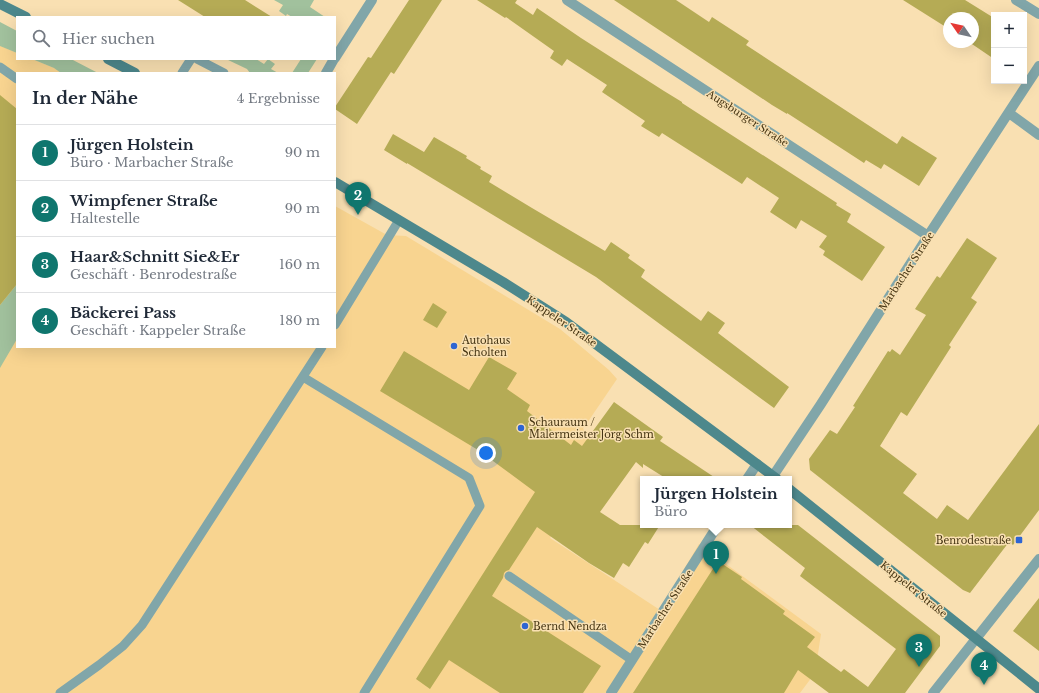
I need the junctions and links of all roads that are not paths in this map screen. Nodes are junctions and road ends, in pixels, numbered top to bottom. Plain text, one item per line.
1 (372, 0) edge
2 (567, 0) edge
3 (1016, 0) edge
4 (0, 4) edge
5 (1039, 14) edge
6 (24, 16) edge
7 (336, 56) edge
8 (110, 60) edge
9 (190, 60) edge
10 (198, 60) edge
11 (334, 60) edge
12 (1039, 66) edge
13 (0, 67) edge
14 (134, 72) edge
15 (183, 72) edge
16 (222, 72) edge
17 (327, 72) edge
18 (16, 78) edge
19 (1009, 114) junction
20 (1039, 135) edge
21 (336, 183) edge
22 (399, 220) junction
23 (928, 236) junction
24 (336, 323) edge
25 (321, 348) edge
26 (303, 377) junction
27 (757, 464) junction
28 (749, 476) edge
29 (774, 476) edge
30 (776, 476) edge
31 (792, 491) edge
32 (716, 528) edge
33 (1039, 559) edge
34 (509, 576) dead end
35 (975, 639) junction
36 (632, 660) junction
37 (1039, 689) edge
38 (60, 693) edge
39 (364, 693) edge
40 (611, 693) edge
41 (933, 693) edge

1 - 7 street
2 - 23 street, Augsburger Straße
3 - 5 street
4 - 6 street
8 - 14 street
9 - 15 lane
10 - 16 lane
11 - 17 street
12 - 19 street, Marbacher Straße
13 - 18 lane
19 - 20 street
19 - 23 street, Marbacher Straße
21 - 22 street, Kappeler Straße
22 - 24 lane
22 - 27 street, Kappeler Straße
23 - 30 street, Marbacher Straße
25 - 26 lane
26 - 38 lane
26 - 39 lane
27 - 28 street
27 - 29 street, Kappeler Straße
31 - 35 street, Kappeler Straße
32 - 36 street, Marbacher Straße
33 - 35 street
34 - 36 lane
35 - 37 street, Kappeler Straße
35 - 41 street
36 - 40 street, Marbacher Straße

